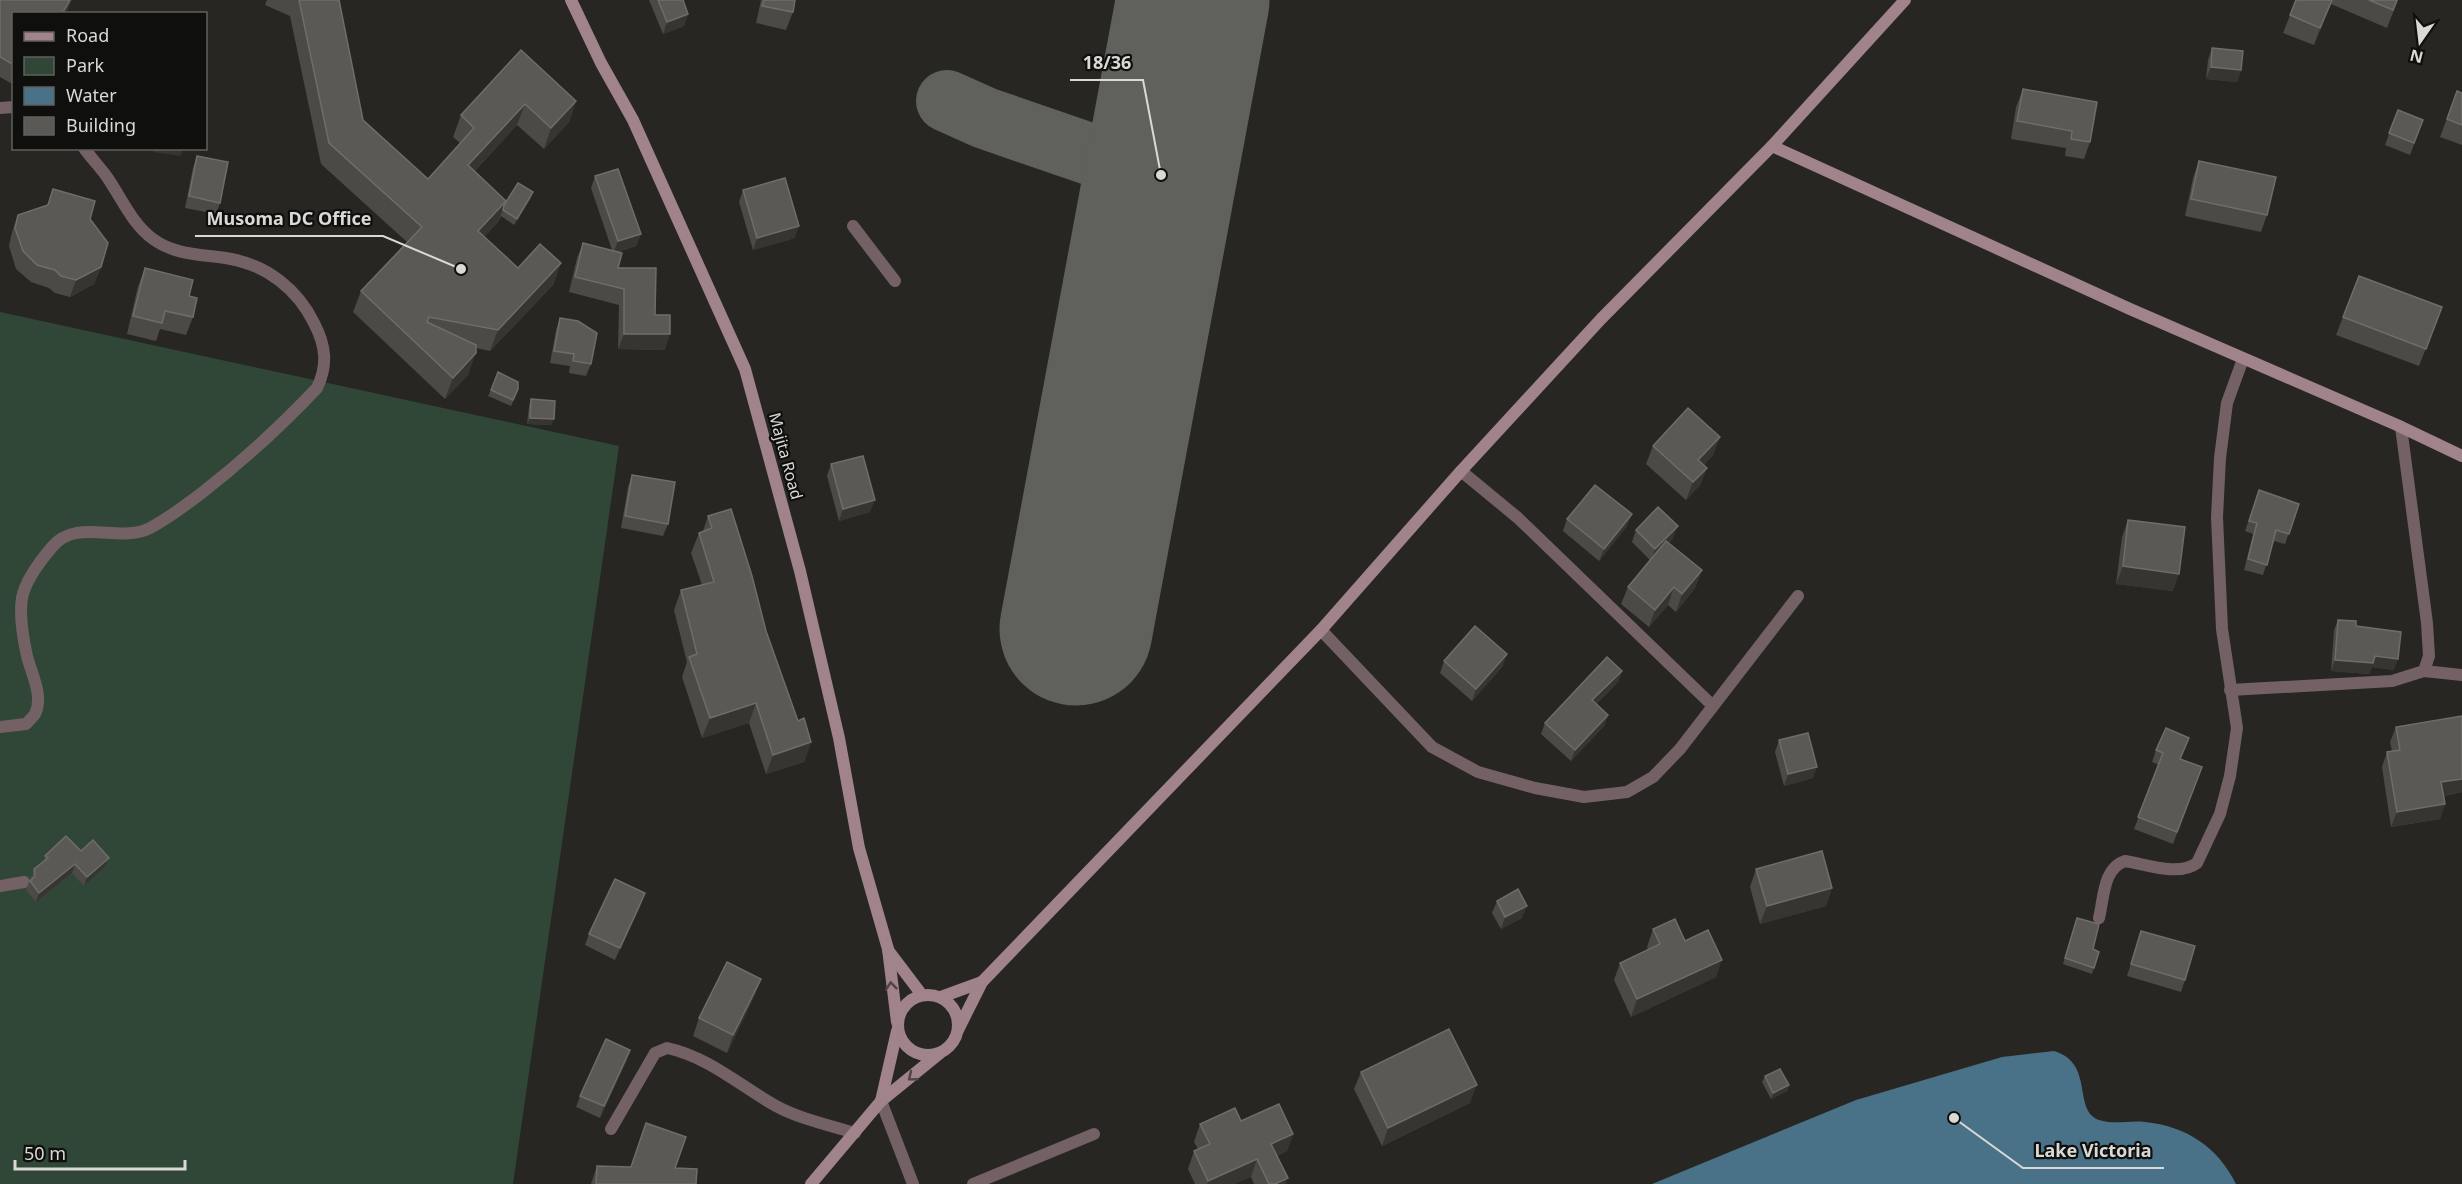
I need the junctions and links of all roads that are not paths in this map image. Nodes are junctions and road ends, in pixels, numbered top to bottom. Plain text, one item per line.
1 (571, 0) edge
2 (1905, 0) edge
3 (1772, 146) junction
4 (86, 150) edge
5 (853, 226) dead end
6 (895, 281) dead end
7 (2243, 359) junction
8 (2401, 427) junction
9 (2462, 456) edge
10 (1461, 471) junction
11 (1798, 596) dead end
12 (1321, 630) junction
13 (2424, 671) junction
14 (2462, 675) edge
15 (2230, 690) junction
16 (1713, 706) junction
17 (0, 727) edge
18 (24, 882) dead end
19 (0, 886) edge
20 (2099, 918) dead end
21 (888, 949) junction
22 (982, 982) junction
23 (922, 995) junction
24 (941, 997) junction
25 (897, 1027) junction
26 (958, 1030) junction
27 (942, 1052) junction
28 (881, 1101) junction
29 (611, 1129) dead end
30 (855, 1133) junction
31 (1094, 1134) dead end
32 (811, 1184) edge
33 (913, 1184) edge
34 (973, 1184) edge

1 - 21 main road, Majita Road
2 - 3 main road
3 - 7 main road
3 - 10 main road
4 - 17 street
5 - 6 street
7 - 8 main road
7 - 15 street
8 - 9 main road
8 - 13 street
10 - 12 main road
10 - 16 street
11 - 16 street
12 - 16 street
12 - 22 main road
13 - 14 street
13 - 15 street
15 - 20 street
18 - 19 street
21 - 23 main road
25 -> 21 main road
22 - 24 main road
22 - 26 main road
23 - 24 main road
23 - 25 main road
24 - 26 main road
25 - 27 main road
25 - 28 main road
26 - 27 main road
27 -> 28 main road
28 - 30 main road
28 - 33 street
29 - 30 street
30 - 32 main road
31 - 34 street

